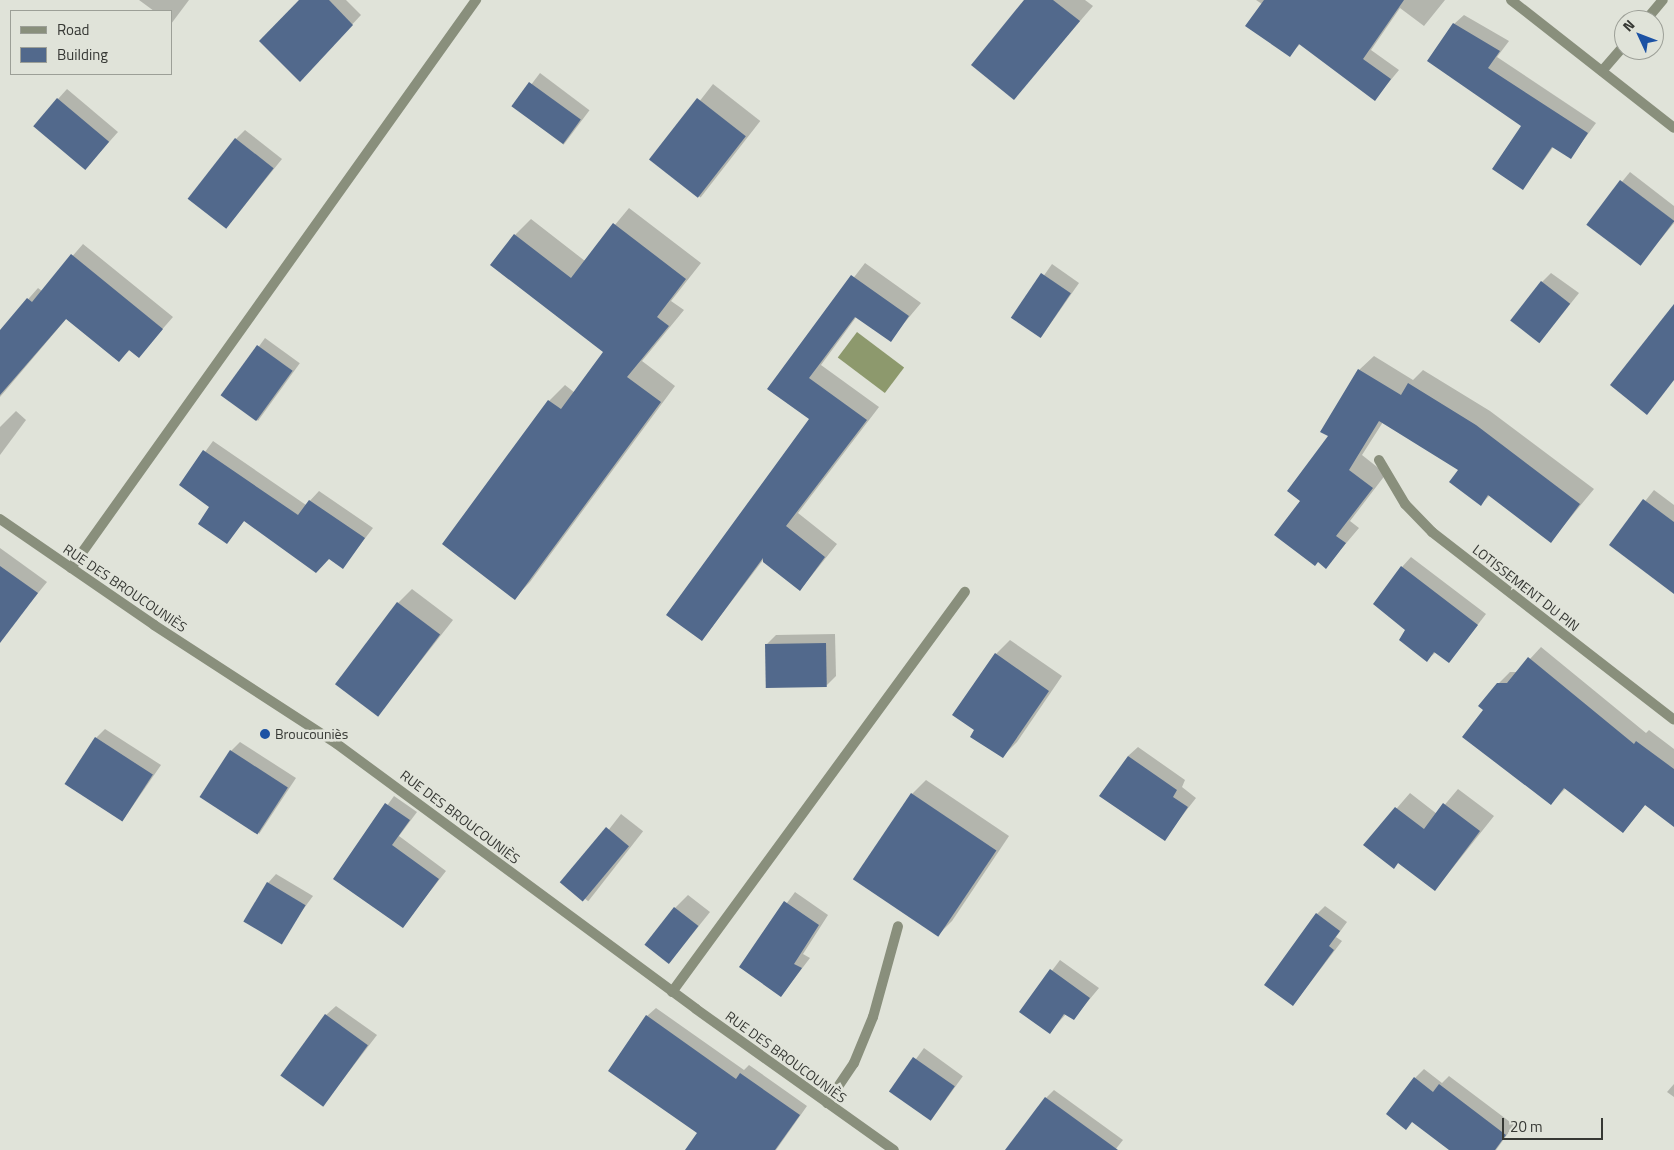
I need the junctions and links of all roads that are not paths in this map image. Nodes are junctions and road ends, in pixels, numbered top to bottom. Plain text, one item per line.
1 (476, 0) edge
2 (1511, 0) edge
3 (1663, 0) edge
4 (1654, 10) edge
5 (1614, 57) edge
6 (1602, 71) junction
7 (1674, 128) edge
8 (1379, 460) dead end
9 (0, 519) edge
10 (70, 568) junction
11 (965, 592) dead end
12 (1674, 720) edge
13 (898, 926) dead end
14 (672, 992) junction
15 (827, 1103) junction
16 (894, 1150) edge

1 - 10 street
2 - 6 street
3 - 4 street
5 - 6 street
6 - 7 street
8 - 12 street, LOTISSEMENT DU PIN
9 - 10 street, RUE DES BROUCOUNIÈS
10 - 14 street, RUE DES BROUCOUNIÈS
11 - 14 street
13 - 15 street
14 - 15 street, RUE DES BROUCOUNIÈS
15 - 16 street, RUE DES BROUCOUNIÈS

